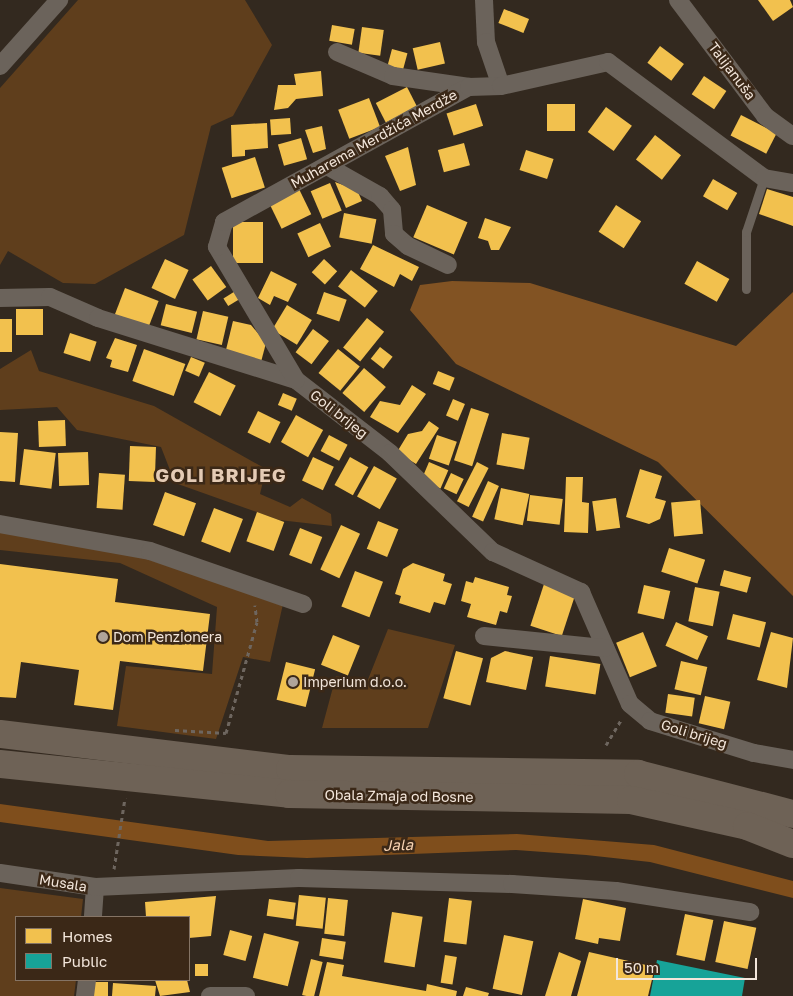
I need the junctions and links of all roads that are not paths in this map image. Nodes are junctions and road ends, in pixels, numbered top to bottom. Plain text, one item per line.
1 (59, 0) edge
2 (484, 0) edge
3 (678, 0) edge
4 (337, 52) dead end
5 (0, 66) edge
6 (500, 86) junction
7 (469, 87) junction
8 (793, 136) edge
9 (328, 166) junction
10 (764, 178) junction
11 (793, 183) edge
12 (448, 265) dead end
13 (746, 290) dead end
14 (0, 298) edge
15 (296, 380) junction
16 (0, 524) edge
17 (303, 604) dead end
18 (484, 636) dead end
19 (605, 648) junction
20 (0, 734) edge
21 (793, 760) edge
22 (0, 764) edge
23 (793, 814) edge
24 (793, 844) edge
25 (0, 873) edge
26 (96, 887) junction
27 (750, 912) dead end
28 (93, 916) edge
29 (87, 981) edge
30 (86, 996) edge
31 (210, 996) edge
32 (246, 996) edge

1 - 5 street
2 - 6 street
3 - 8 street, Talijanuša
4 - 7 street
6 - 7 street, Muharema Merdžića Merdže
6 - 10 street, Muharema Merdžića Merdže
7 - 9 street, Muharema Merdžića Merdže
9 - 12 street
9 - 15 street, Muharema Merdžića Merdže
10 - 11 street, Muharema Merdžića Merdže
10 - 13 lane
14 - 15 street, Goli brijeg
15 - 19 street, Goli brijeg
16 - 17 street
18 - 19 street
19 - 21 street, Goli brijeg
20 - 23 main road, Obala Zmaja od Bosne
22 - 24 main road, Obala Zmaja od Bosne
25 - 26 street, Musala
26 - 27 street
26 - 28 street, Musala
29 - 30 street
31 - 32 street

